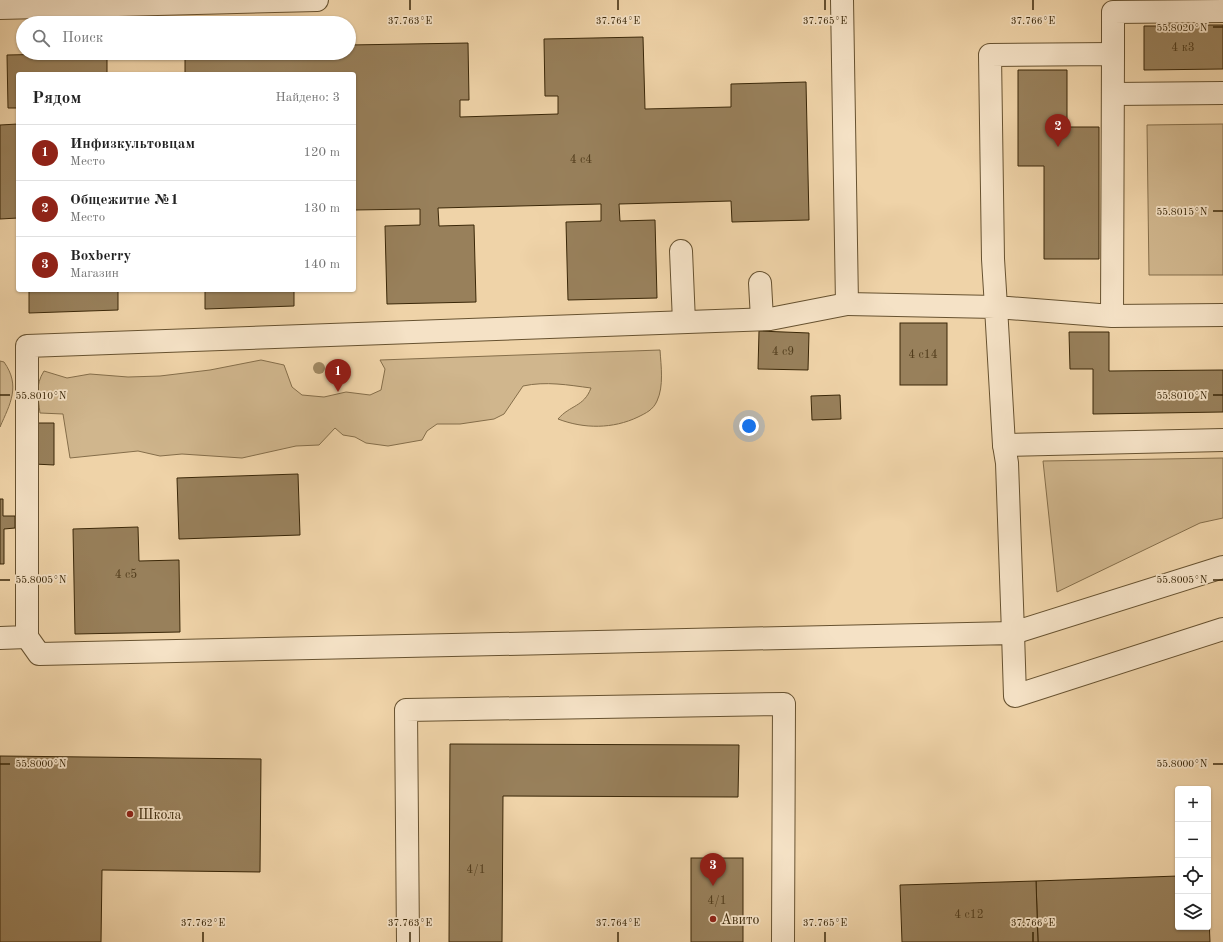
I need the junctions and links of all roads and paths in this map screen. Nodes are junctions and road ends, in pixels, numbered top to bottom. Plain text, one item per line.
1 (317, 0) edge
2 (842, 0) edge
3 (0, 8) edge
4 (1223, 11) edge
5 (1113, 54) junction
6 (1223, 93) edge
7 (1113, 94) junction
8 (682, 251) dead end
9 (760, 283) dead end
10 (847, 304) junction
11 (996, 307) junction
12 (1223, 314) edge
13 (1112, 316) junction
14 (762, 319) junction
15 (684, 322) junction
16 (1223, 440) edge
17 (1004, 445) junction
18 (1223, 567) edge
19 (1223, 629) edge
20 (1013, 633) junction
21 (0, 638) edge
22 (27, 638) junction
23 (408, 942) edge
24 (783, 942) edge

1 - 3 lane
2 - 10 lane
4 - 5 lane
5 - 7 lane
5 - 11 lane
6 - 7 lane
7 - 13 lane
8 - 15 lane
9 - 14 lane
10 - 11 lane
10 - 14 lane
11 - 13 lane
11 - 17 lane
12 - 13 lane
14 - 15 lane
15 - 22 lane
16 - 17 lane
17 - 20 lane
18 - 20 lane
19 - 20 lane
20 - 22 lane
21 - 22 lane
23 - 24 lane

